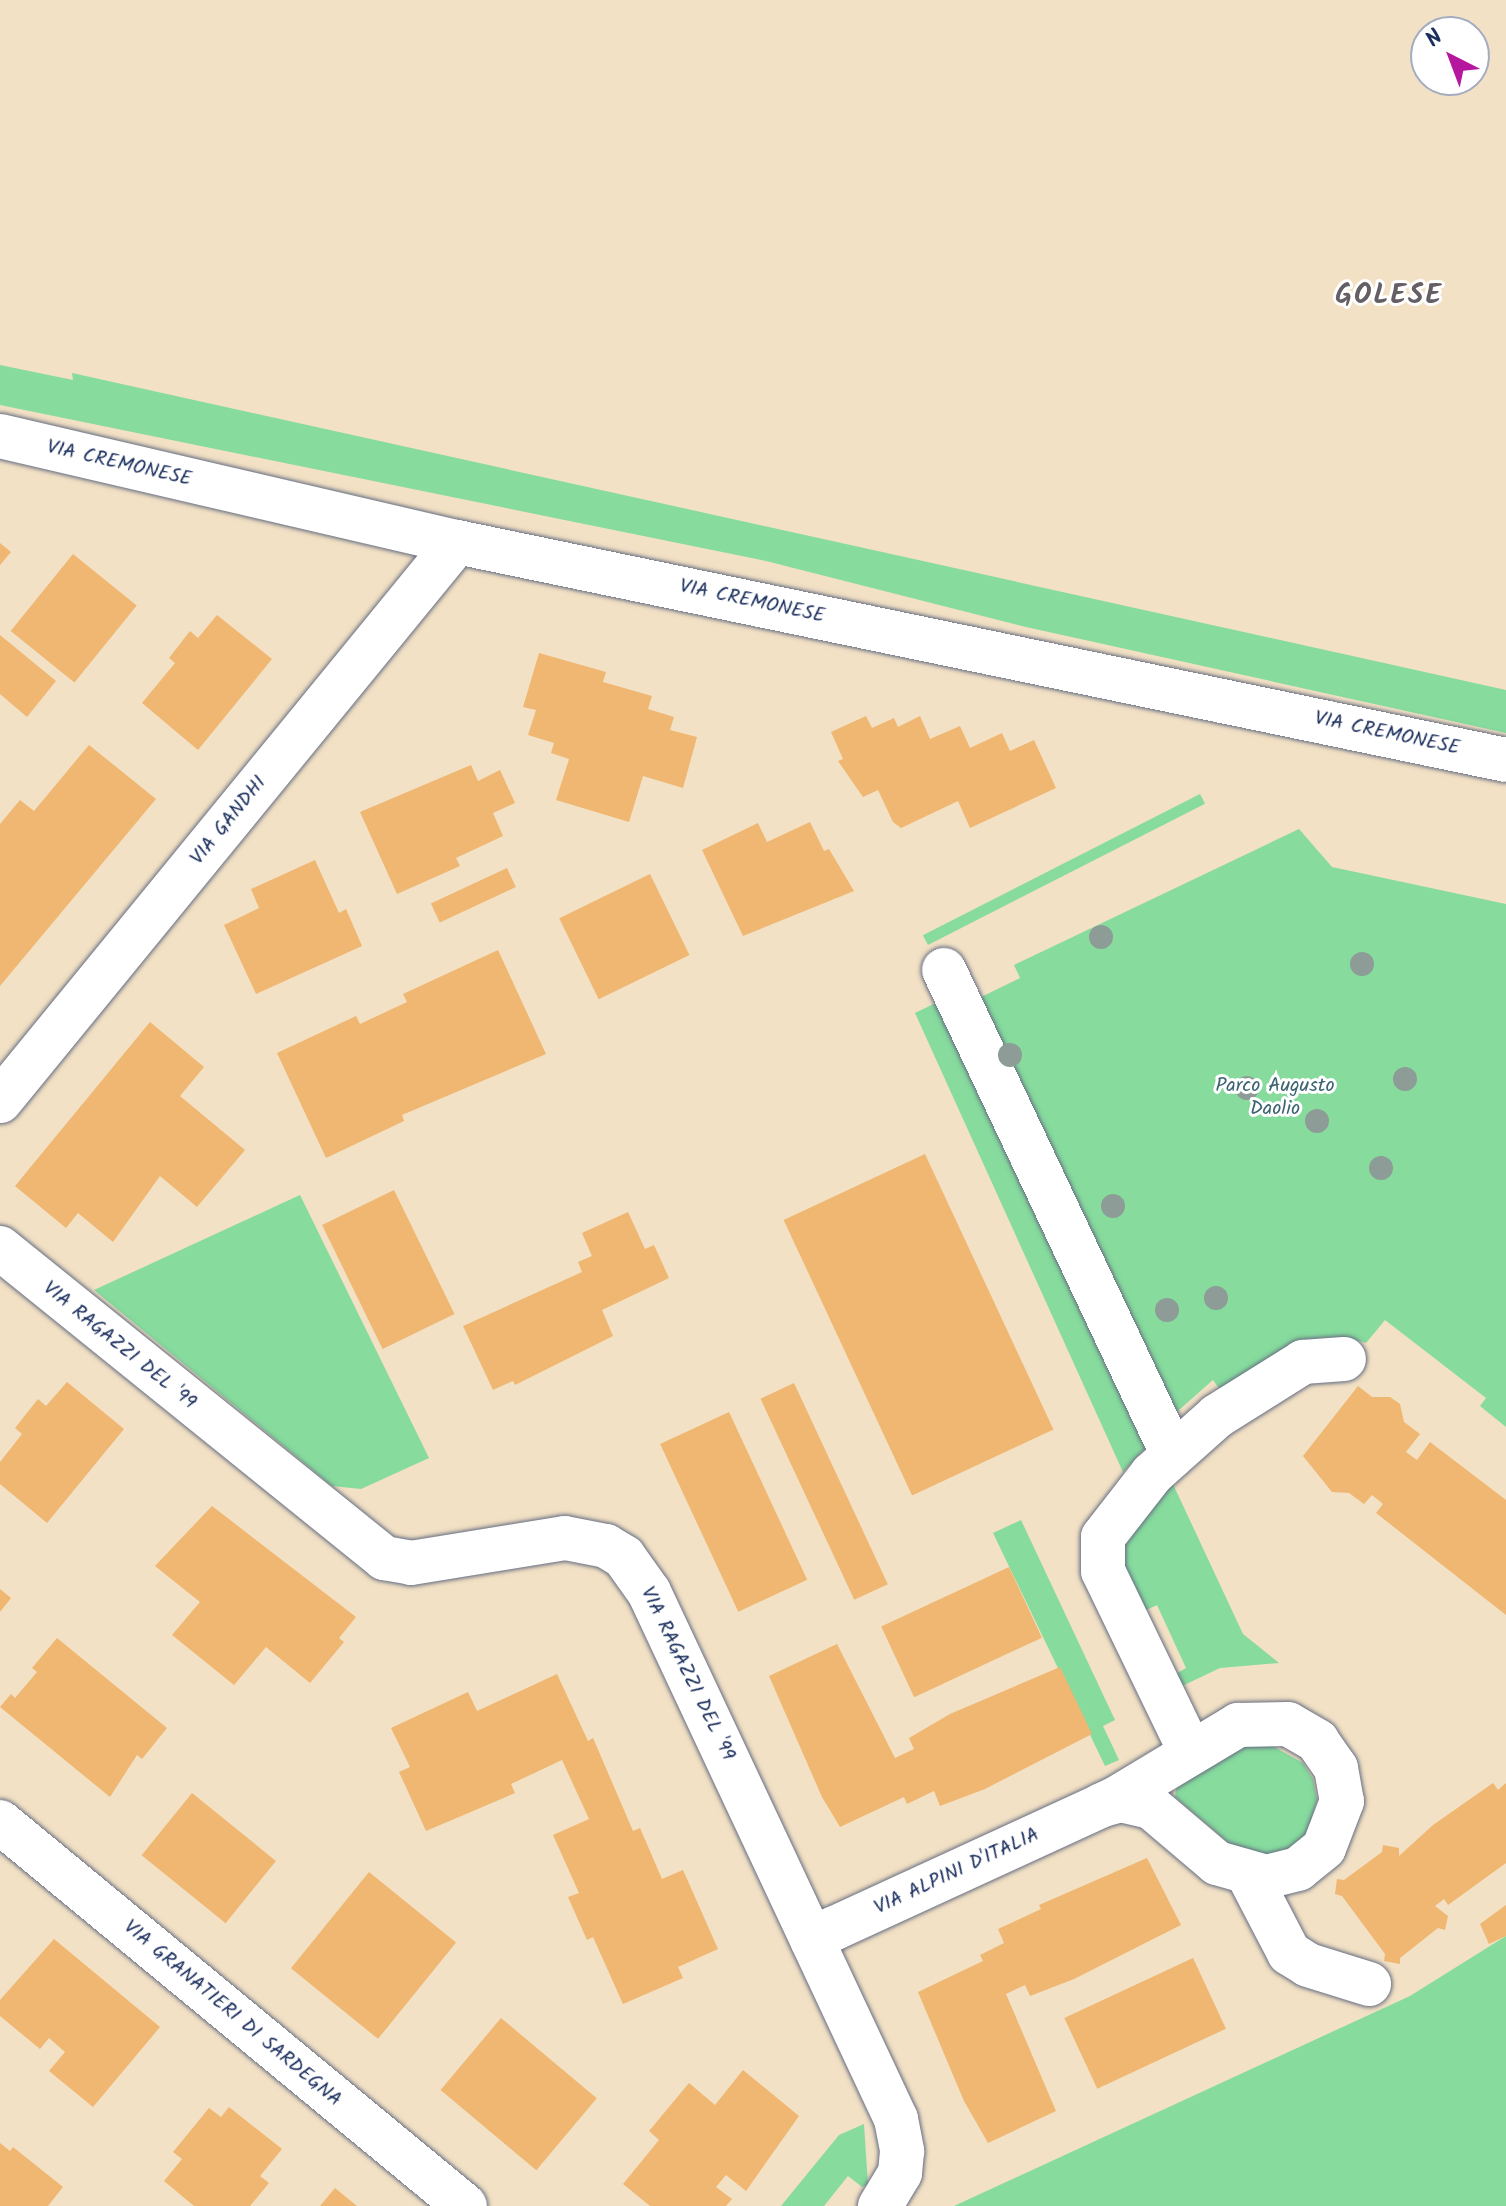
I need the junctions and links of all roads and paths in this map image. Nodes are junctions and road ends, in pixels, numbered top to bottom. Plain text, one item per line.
1 (0, 436) edge
2 (457, 542) junction
3 (1506, 760) edge
4 (944, 970) dead end
5 (0, 1101) edge
6 (0, 1248) edge
7 (1344, 1359) dead end
8 (1172, 1453) junction
9 (1190, 1751) junction
10 (1102, 1805) junction
11 (0, 1822) edge
12 (1249, 1876) junction
13 (812, 1940) junction
14 (1369, 1984) dead end
15 (465, 2206) edge
16 (880, 2206) edge

1 - 2 street, VIA CREMONESE
2 - 3 street, VIA CREMONESE
2 - 5 street, VIA GANDHI
4 - 8 street
6 - 13 street, VIA RAGAZZI DEL '99
7 - 8 street
8 - 9 street
9 - 10 street, VIA ALPINI D'ITALIA
9 - 12 street, VIA ALPINI D'ITALIA
10 - 12 street
10 - 13 street, VIA ALPINI D'ITALIA
11 - 15 street, VIA GRANATIERI DI SARDEGNA
12 - 14 street
13 - 16 street, VIA RAGAZZI DEL '99

